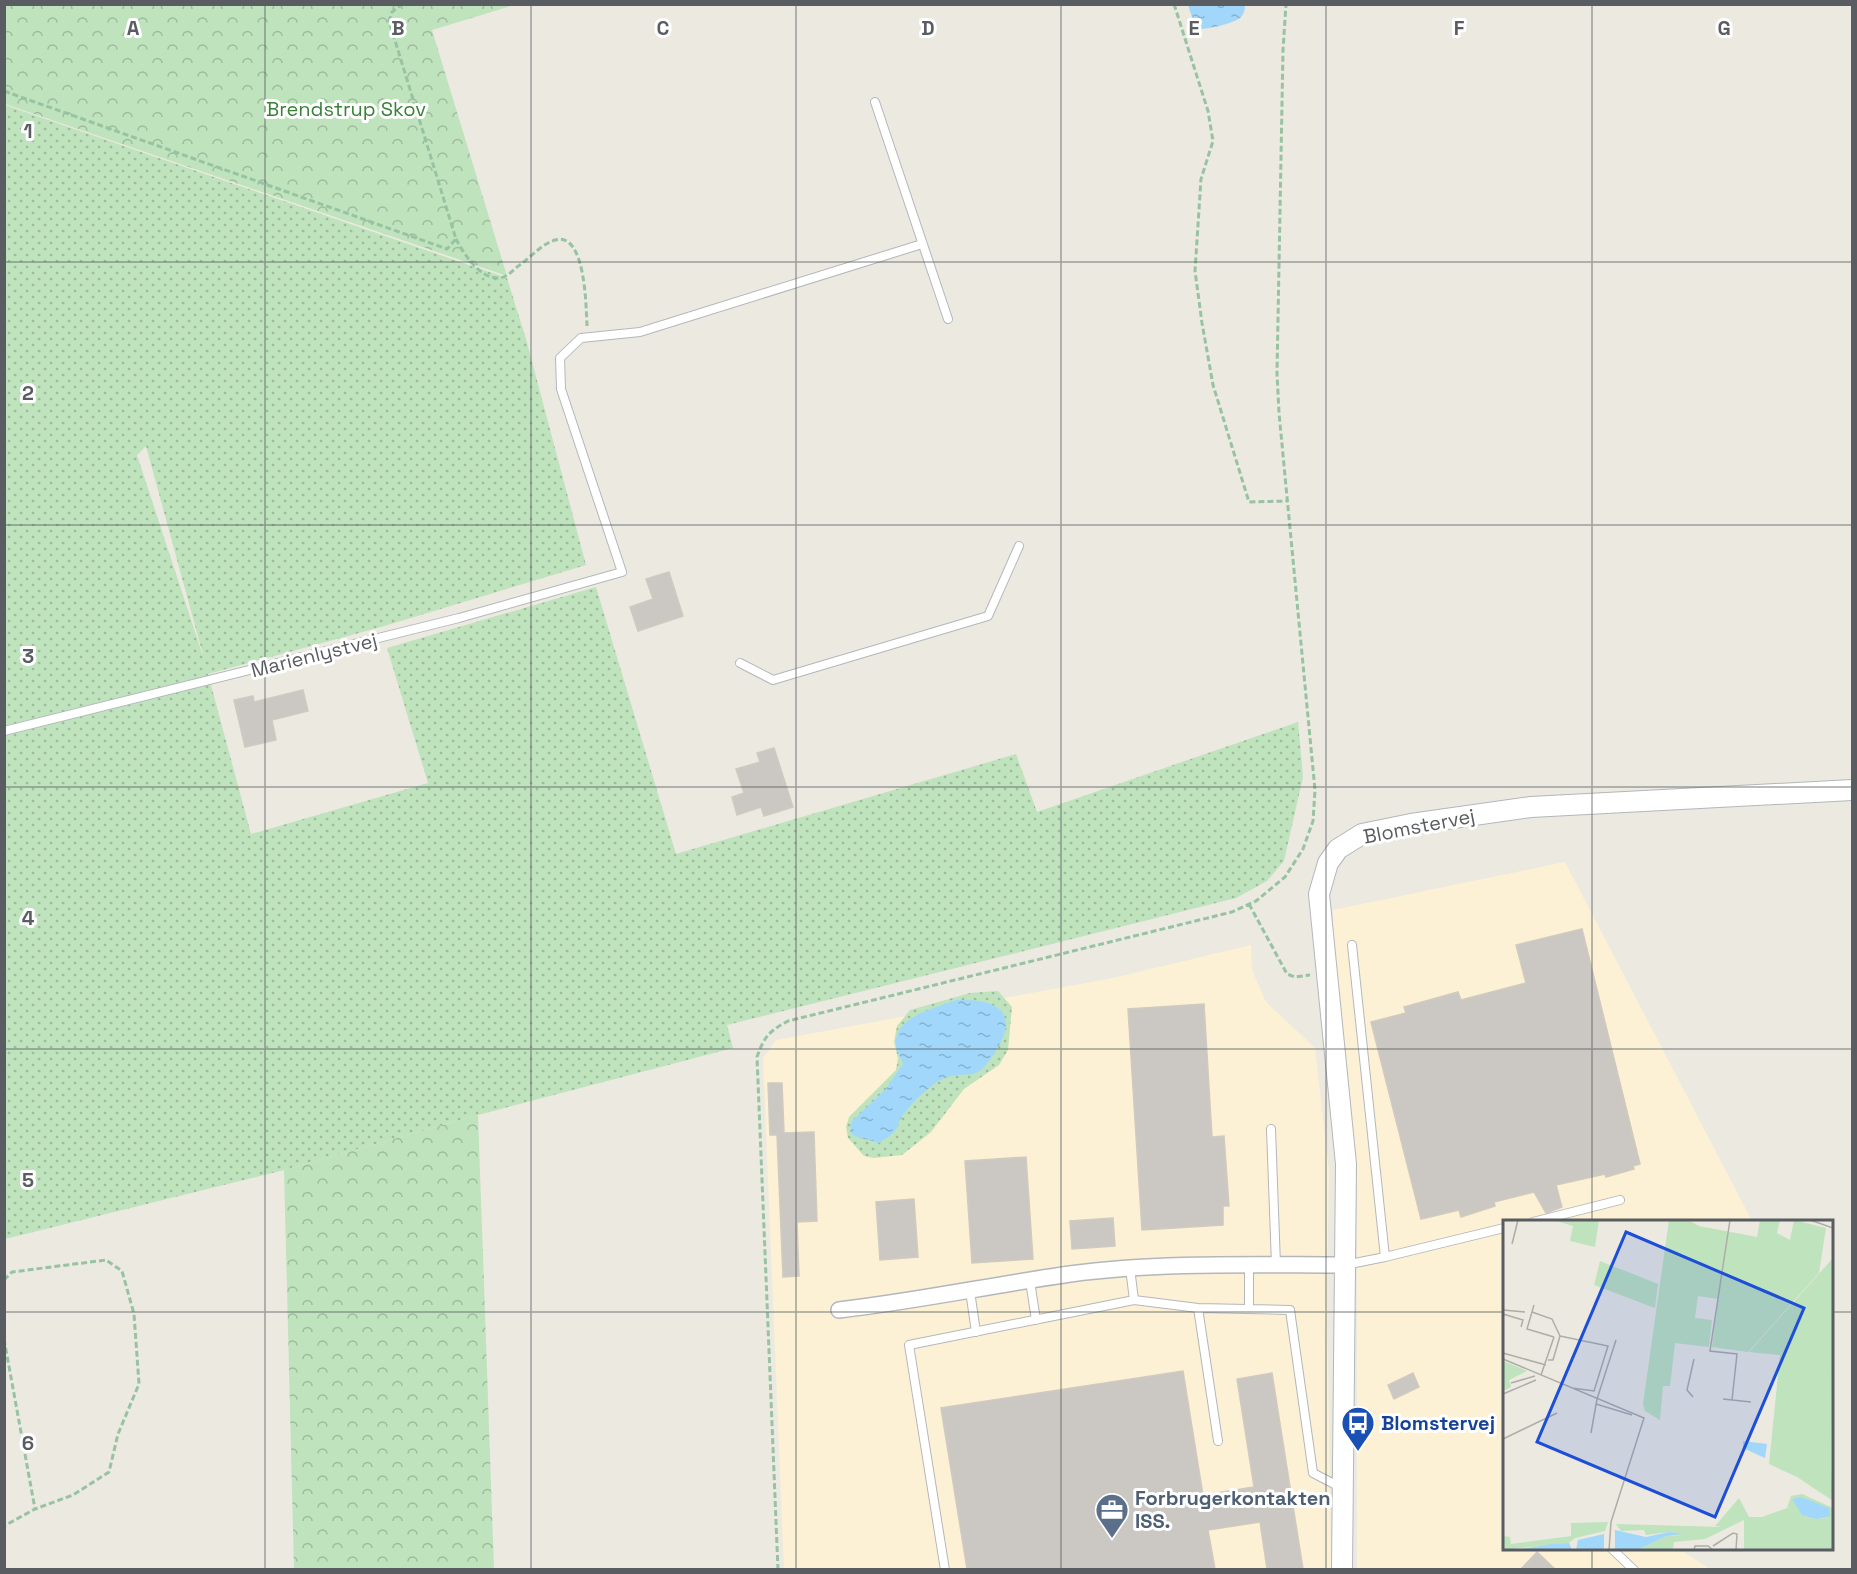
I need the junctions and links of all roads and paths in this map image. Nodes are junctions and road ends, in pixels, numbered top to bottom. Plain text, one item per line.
1 (402, 4) edge
2 (1173, 4) edge
3 (1286, 4) edge
4 (4, 91) edge
5 (875, 102) dead end
6 (456, 239) junction
7 (922, 244) junction
8 (948, 320) dead end
9 (581, 338) junction
10 (1288, 501) junction
11 (1019, 546) dead end
12 (740, 663) dead end
13 (4, 731) edge
14 (1852, 790) edge
15 (1250, 904) junction
16 (1352, 945) dead end
17 (1326, 972) junction
18 (1271, 1129) dead end
19 (1620, 1200) dead end
20 (1537, 1220) edge
21 (1503, 1228) edge
22 (1385, 1257) junction
23 (1276, 1265) junction
24 (1344, 1265) junction
25 (1248, 1266) junction
26 (1130, 1268) junction
27 (4, 1280) edge
28 (1030, 1281) junction
29 (970, 1291) junction
30 (1134, 1300) junction
31 (1198, 1308) junction
32 (1249, 1309) junction
33 (839, 1310) dead end
34 (1036, 1320) junction
35 (976, 1332) junction
36 (4, 1339) edge
37 (1218, 1441) dead end
38 (1342, 1488) junction
39 (35, 1509) junction
40 (4, 1526) edge
41 (1613, 1550) edge
42 (778, 1569) edge
43 (945, 1569) edge
44 (1342, 1569) edge
45 (1634, 1569) edge

1 - 6 path
2 - 10 path
3 - 10 path
4 - 6 path
5 - 7 lane
6 - 9 path
7 - 8 lane
7 - 9 lane
9 - 13 lane, Marienlystvej
10 - 15 path
11 - 12 lane
14 - 17 street, Blomstervej
15 - 17 path
15 - 42 path
16 - 22 lane
17 - 24 street, Blomstervej
18 - 23 lane
19 - 20 lane
21 - 22 lane
22 - 24 lane
23 - 24 street
23 - 25 street
24 - 38 street, Blomstervej
25 - 26 street
25 - 32 lane
26 - 28 street
26 - 30 lane
27 - 39 path
28 - 29 street
28 - 34 lane
29 - 33 street
29 - 35 lane
30 - 31 lane
30 - 34 lane
31 - 32 lane
31 - 37 lane
32 - 38 lane
34 - 35 lane
35 - 43 lane
36 - 39 path
38 - 44 street, Blomstervej
39 - 40 path
41 - 45 lane

